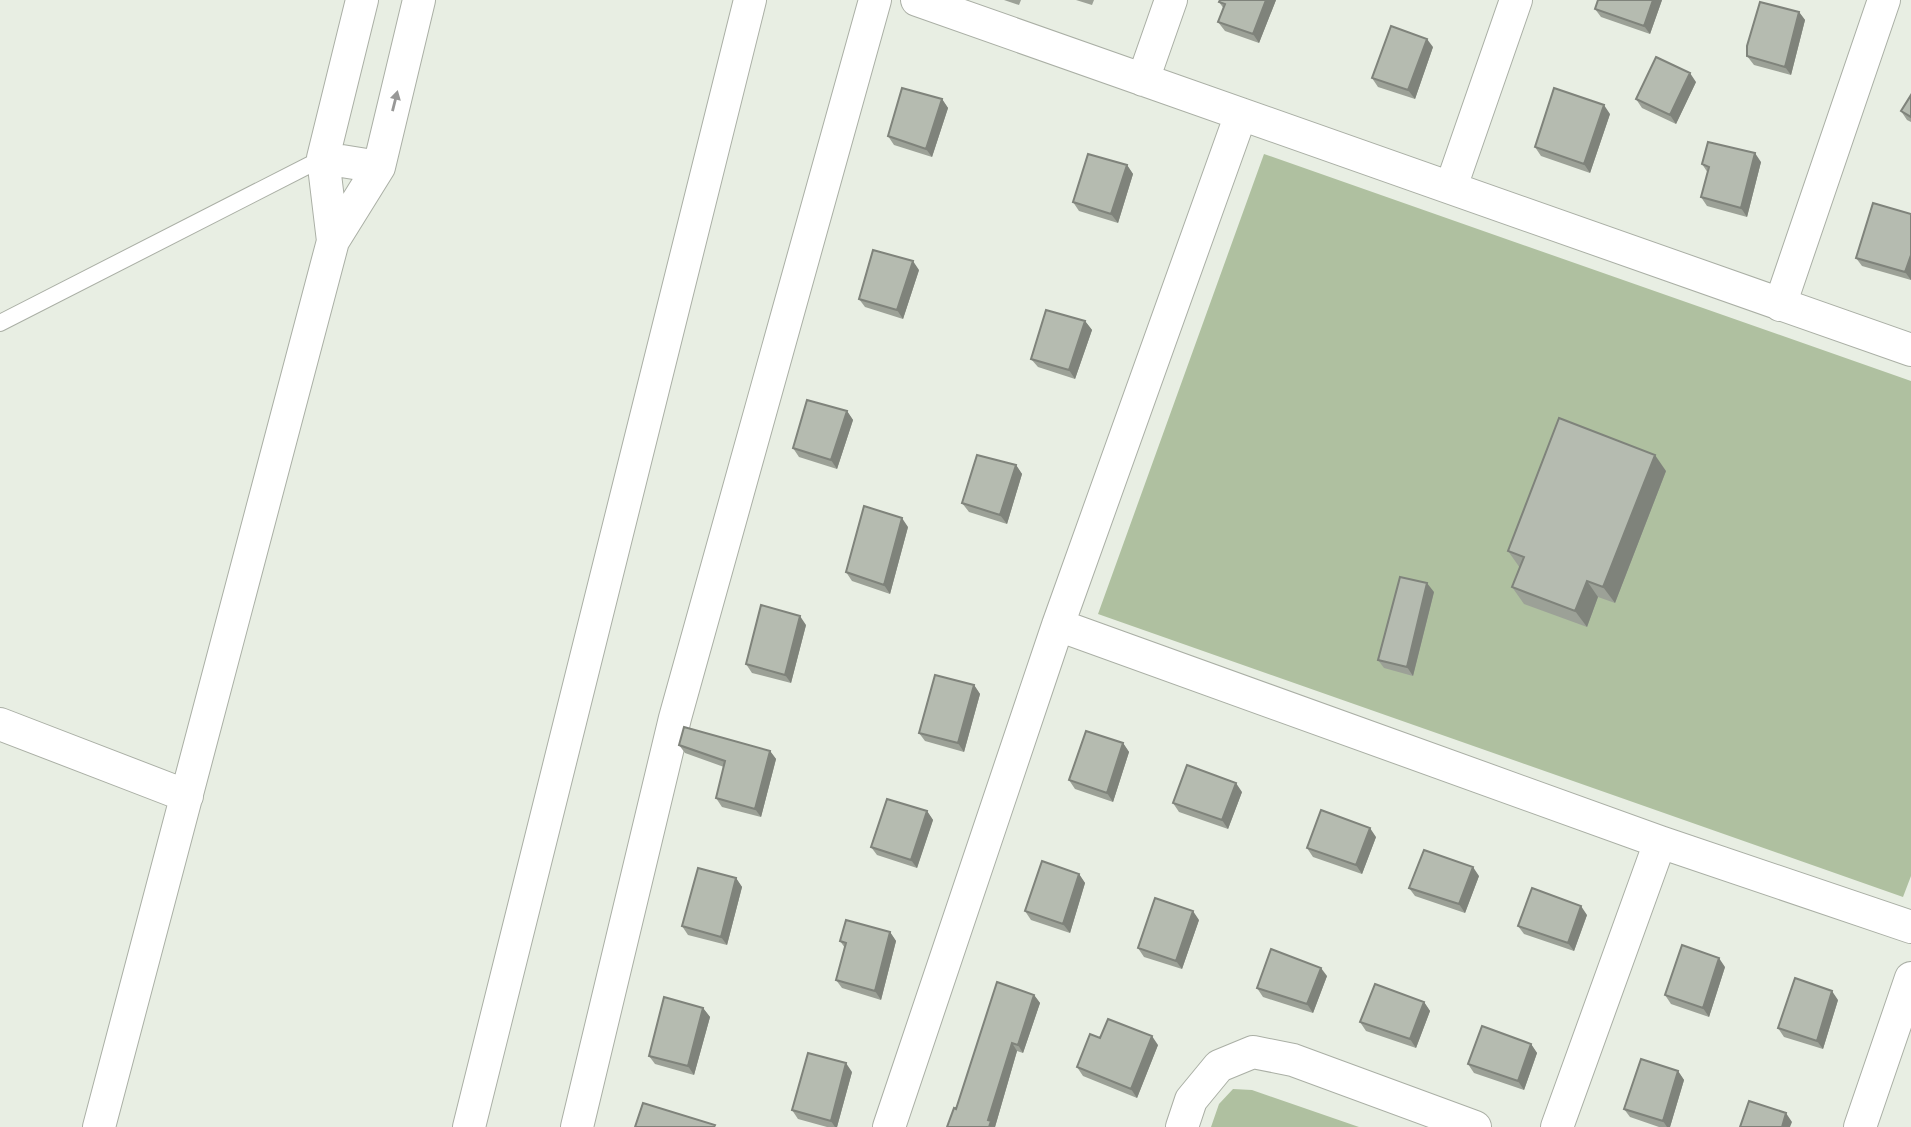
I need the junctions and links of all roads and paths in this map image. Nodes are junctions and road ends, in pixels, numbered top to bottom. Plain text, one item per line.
1 (362, 0) edge
2 (419, 0) edge
3 (750, 0) edge
4 (875, 0) edge
5 (917, 0) edge
6 (1171, 0) edge
7 (1516, 0) edge
8 (1884, 0) edge
9 (1143, 80) junction
10 (1241, 114) junction
11 (323, 158) junction
12 (379, 167) junction
13 (1451, 187) junction
14 (333, 241) junction
15 (1780, 305) junction
16 (0, 323) edge
17 (1911, 350) edge
18 (1058, 625) junction
19 (0, 724) edge
20 (187, 796) junction
21 (1660, 842) junction
22 (1911, 927) edge
23 (1911, 978) edge
24 (99, 1127) edge
25 (469, 1127) edge
26 (577, 1127) edge
27 (889, 1127) edge
28 (1182, 1127) edge
29 (1475, 1127) edge
30 (1557, 1127) edge
31 (1860, 1127) edge

1 - 11 street
12 -> 2 street
3 - 25 street
4 - 26 street
5 - 9 street
6 - 9 street
7 - 13 street
8 - 15 street
9 - 10 street
10 - 13 street
10 - 18 street
11 - 12 street
11 - 14 street
11 - 16 lane
12 - 14 street
13 - 15 street
14 - 20 street
15 - 17 street
18 - 21 street
18 - 27 street
19 - 20 street
20 - 24 street
21 - 22 street
21 - 30 street
23 - 31 street
28 - 29 street

